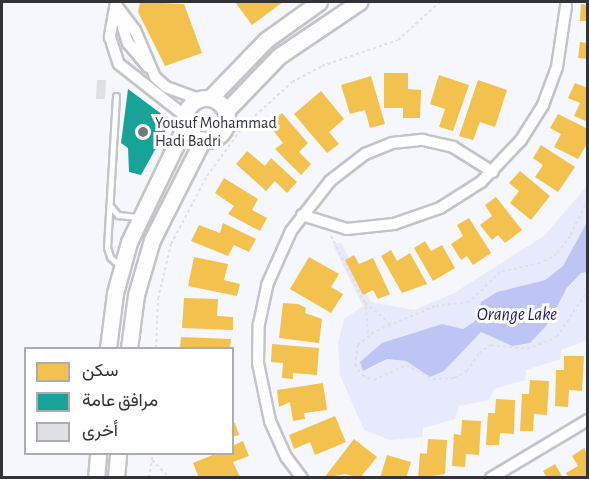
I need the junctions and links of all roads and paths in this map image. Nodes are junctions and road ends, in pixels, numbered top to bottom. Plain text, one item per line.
1 (319, 2) edge
2 (359, 2) edge
3 (440, 2) edge
4 (116, 3) edge
5 (566, 6) dead end
6 (133, 51) junction
7 (119, 64) junction
8 (151, 70) junction
9 (116, 96) dead end
10 (205, 98) junction
11 (226, 111) junction
12 (185, 121) junction
13 (202, 141) junction
14 (493, 172) junction
15 (588, 200) edge
16 (110, 206) junction
17 (302, 215) junction
18 (138, 218) junction
19 (326, 226) junction
20 (122, 266) junction
21 (588, 290) edge
22 (365, 303) junction
23 (391, 324) junction
24 (368, 336) junction
25 (108, 347) edge
26 (129, 347) edge
27 (156, 347) edge
28 (588, 420) edge
29 (98, 455) edge
30 (118, 455) edge
31 (153, 455) edge
32 (152, 460) junction
33 (96, 477) edge
34 (116, 477) edge
35 (149, 477) edge
36 (170, 477) edge
37 (302, 477) edge
38 (491, 477) edge

1 - 10 street
2 - 11 street
3 - 27 path
4 - 6 street
4 - 7 street
4 - 8 street
5 - 14 street
6 - 7 street
6 - 8 street
7 - 12 street
8 - 10 street
9 - 16 lane
10 - 11 street
10 - 12 street
11 - 13 street
12 - 13 street
12 - 18 street
13 - 26 street
14 - 17 street
14 - 19 street
15 - 23 path
16 - 18 lane
16 - 20 lane
17 - 19 street
17 - 37 street
18 - 20 street
19 - 22 path
20 - 25 street
21 - 24 path
22 - 23 path
22 - 24 path
23 - 24 path
28 - 38 street
29 - 33 street
30 - 34 street
31 - 32 path
32 - 35 path
32 - 36 path

